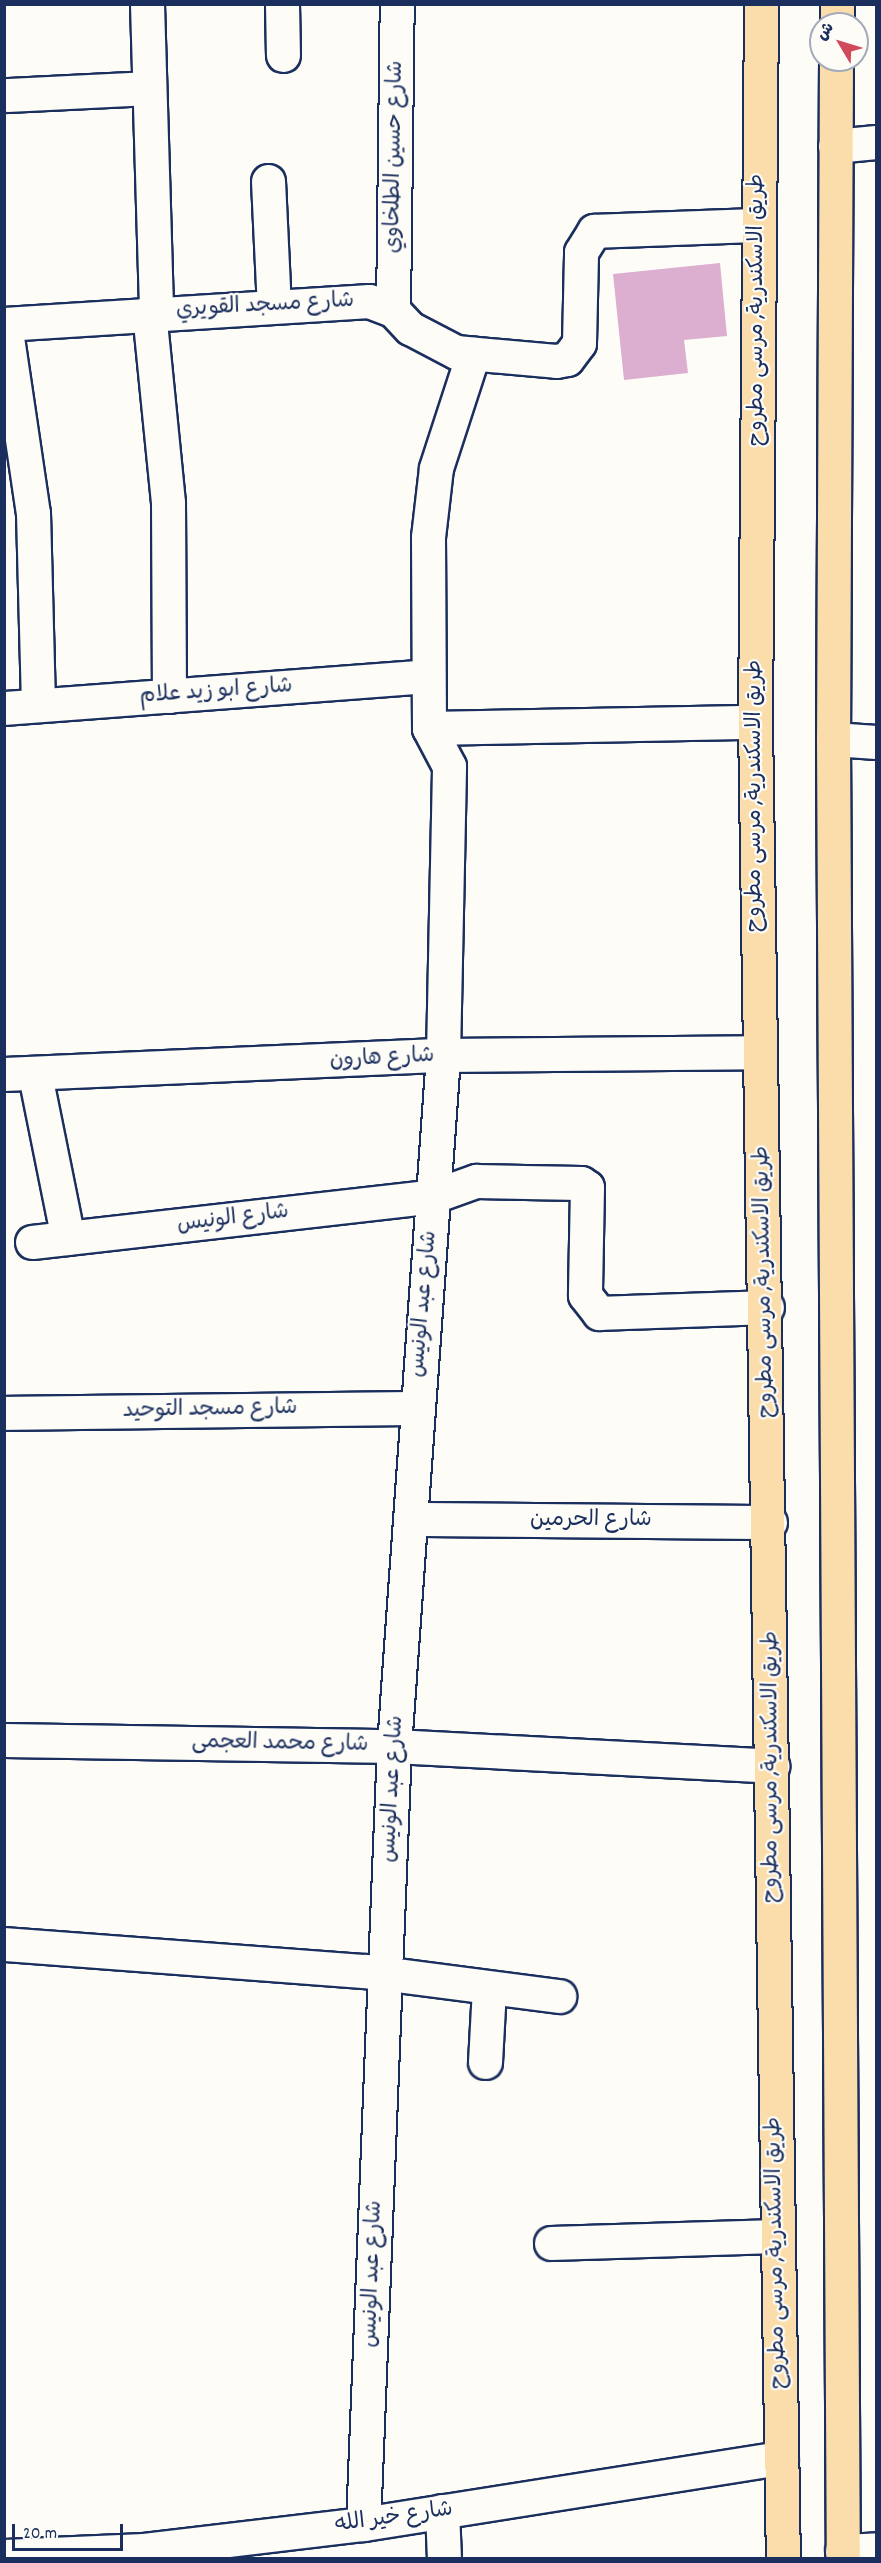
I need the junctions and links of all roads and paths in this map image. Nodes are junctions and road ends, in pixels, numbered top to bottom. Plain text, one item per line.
1 (147, 4) edge
2 (282, 4) edge
3 (397, 4) edge
4 (761, 4) edge
5 (283, 55) dead end
6 (836, 72) edge
7 (149, 88) junction
8 (8, 95) dead end
9 (876, 142) edge
10 (835, 146) junction
11 (268, 181) dead end
12 (759, 225) junction
13 (274, 306) junction
14 (393, 310) junction
15 (153, 312) junction
16 (5, 324) edge
17 (473, 354) junction
18 (428, 676) junction
19 (169, 696) junction
20 (38, 705) junction
21 (4, 708) edge
22 (755, 722) junction
23 (429, 728) junction
24 (833, 739) junction
25 (876, 742) edge
26 (759, 1052) junction
27 (443, 1055) junction
28 (20, 1074) edge
29 (434, 1196) junction
30 (68, 1238) junction
31 (32, 1242) dead end
32 (766, 1307) junction
33 (415, 1408) junction
34 (4, 1413) edge
35 (412, 1519) junction
36 (770, 1522) junction
37 (4, 1740) edge
38 (394, 1746) junction
39 (772, 1766) junction
40 (4, 1944) edge
41 (384, 1977) junction
42 (489, 1989) junction
43 (559, 1996) dead end
44 (485, 2062) dead end
45 (776, 2236) junction
46 (551, 2243) dead end
47 (781, 2458) junction
48 (442, 2511) junction
49 (363, 2524) junction
50 (876, 2549) edge
51 (843, 2555) edge
52 (4, 2556) edge
53 (444, 2559) edge
54 (783, 2559) edge

1 - 7 street
2 - 5 street
3 - 14 street, شارع حسين الطلخاوي
4 - 12 main road, طريق الاسكندرية, مرسى مطروح
6 - 10 main road
7 - 8 street
7 - 15 street
9 - 10 street
10 - 24 main road
11 - 13 street
12 - 17 street, شارع مسجد القويري
12 - 22 main road, طريق الاسكندرية, مرسى مطروح
13 - 14 street, شارع مسجد القويري
13 - 15 street, شارع مسجد القويري
14 - 17 street, شارع مسجد القويري
15 - 16 street, شارع مسجد القويري
15 - 19 street
16 - 20 street
17 - 18 street
18 - 19 street, شارع ابو زيد علام
18 - 23 street
19 - 20 street, شارع ابو زيد علام
20 - 21 street, شارع ابو زيد علام
22 - 23 street
22 - 26 main road, طريق الاسكندرية, مرسى مطروح
23 - 27 street, شارع عبد الونيس
24 - 25 street
24 - 51 main road
26 - 27 street, شارع هارون
26 - 32 main road, طريق الاسكندرية, مرسى مطروح
27 - 28 street, شارع هارون
27 - 29 street, شارع عبد الونيس
28 - 30 street
29 - 30 street, شارع الونيس
29 - 32 street, شارع الونيس
29 - 33 street, شارع عبد الونيس
30 - 31 street, شارع الونيس
32 - 36 main road, طريق الاسكندرية, مرسى مطروح
33 - 34 street, شارع مسجد التوحيد
33 - 35 street, شارع عبد الونيس
35 - 36 street, شارع الحرمين
35 - 38 street, شارع عبد الونيس
36 - 39 main road, طريق الاسكندرية, مرسى مطروح
37 - 38 street, شارع محمد العجمى
38 - 39 street, شارع محمد العجمى
38 - 41 street, شارع عبد الونيس
39 - 45 main road, طريق الاسكندرية, مرسى مطروح
40 - 41 street
41 - 42 street
41 - 49 street, شارع عبد الونيس
42 - 43 street
42 - 44 street
45 - 46 street
45 - 47 main road, طريق الاسكندرية, مرسى مطروح
47 - 48 street, شارع خير الله
47 - 54 main road, طريق الاسكندرية, مرسى مطروح
48 - 49 street, شارع خير الله
48 - 53 street
49 - 52 street, شارع خير الله
50 - 51 street

